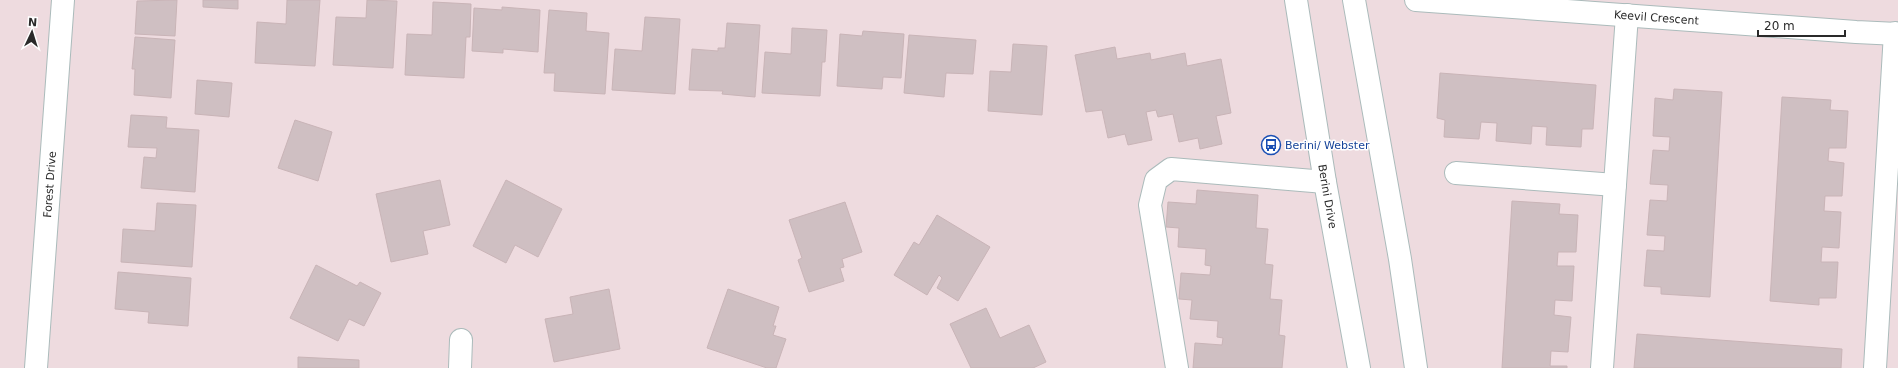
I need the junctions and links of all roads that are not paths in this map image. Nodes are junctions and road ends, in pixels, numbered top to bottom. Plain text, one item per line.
1 (62, 0) edge
2 (1296, 0) edge
3 (1354, 0) edge
4 (1416, 0) edge
5 (1627, 15) junction
6 (1896, 33) edge
7 (1456, 173) dead end
8 (1325, 182) junction
9 (1615, 185) junction
10 (461, 340) dead end
11 (36, 368) edge
12 (460, 368) edge
13 (1177, 368) edge
14 (1359, 368) edge
15 (1416, 368) edge
16 (1602, 368) edge
17 (1875, 368) edge

1 - 11 street, Forest Drive
2 - 8 street, Berini Drive
3 - 15 street
4 - 5 street, Keevil Crescent
5 - 6 street, Keevil Crescent
5 - 9 street
6 - 17 street
7 - 9 street
8 - 13 street
8 - 14 street, Berini Drive
9 - 16 street
10 - 12 street

